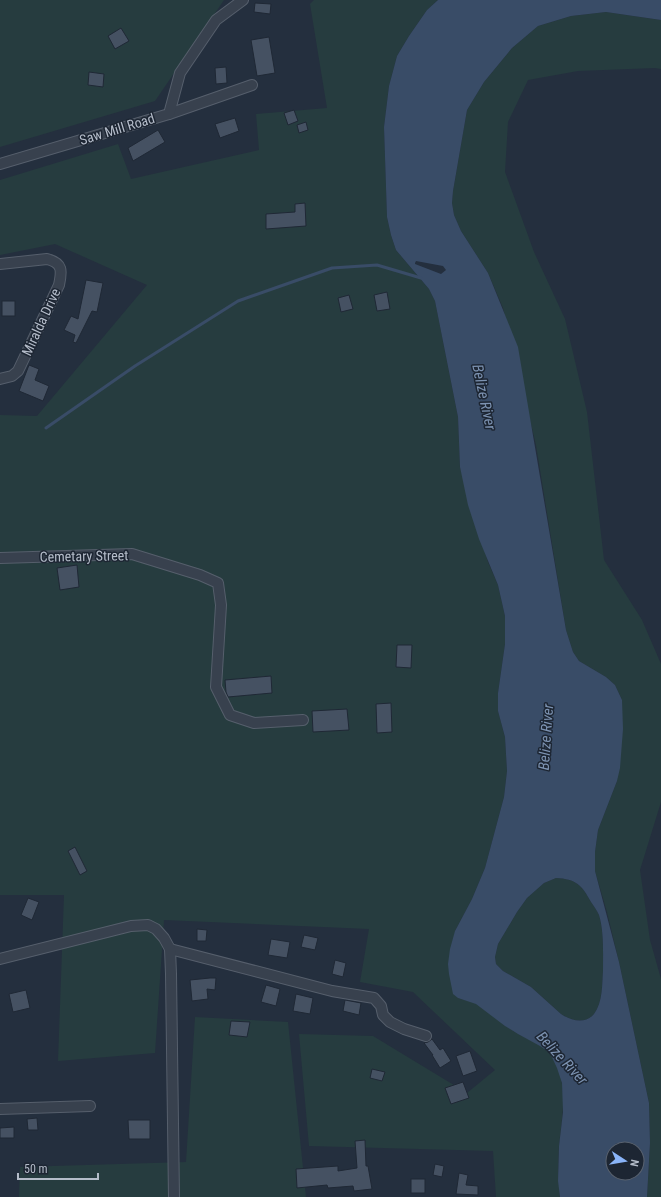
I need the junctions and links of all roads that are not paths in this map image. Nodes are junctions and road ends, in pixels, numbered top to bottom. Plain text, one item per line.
1 (243, 0) edge
2 (252, 85) dead end
3 (169, 114) junction
4 (0, 164) edge
5 (0, 264) edge
6 (0, 379) edge
7 (0, 558) edge
8 (303, 720) dead end
9 (170, 948) junction
10 (0, 959) edge
11 (426, 1036) dead end
12 (90, 1106) dead end
13 (0, 1109) edge
14 (174, 1197) edge

1 - 3 street, Saw Mill Road
2 - 3 street
3 - 4 street, Saw Mill Road
5 - 6 street, Miralda Drive
7 - 8 street, Cemetary Street
9 - 10 street
9 - 11 street
9 - 14 street
12 - 13 street

